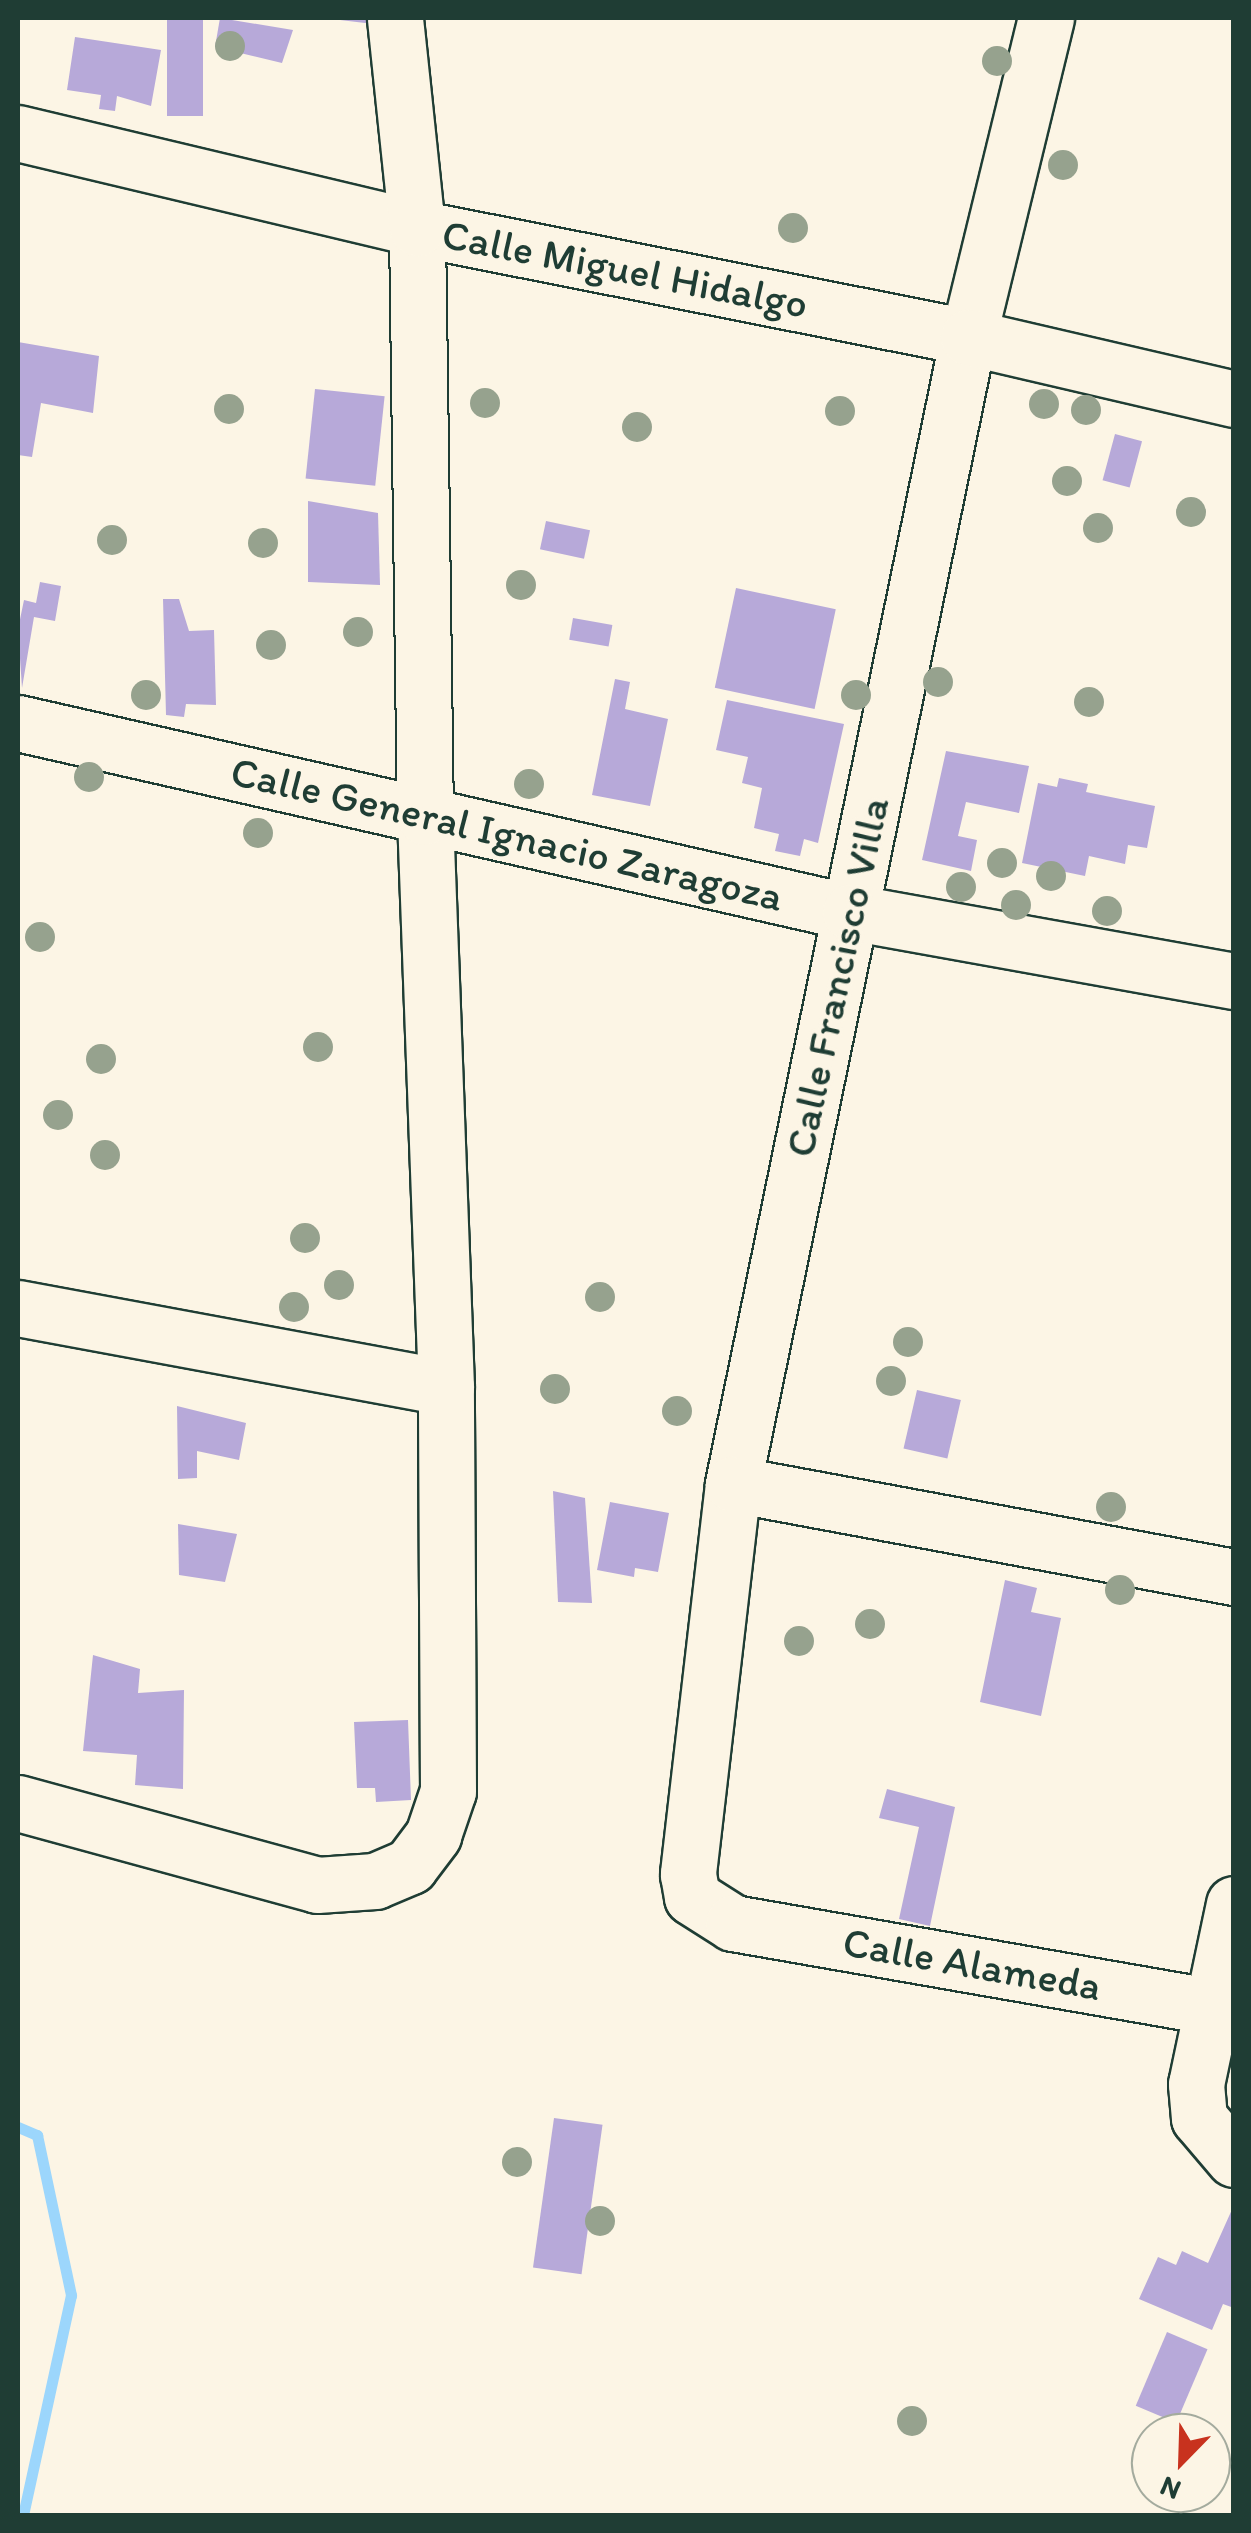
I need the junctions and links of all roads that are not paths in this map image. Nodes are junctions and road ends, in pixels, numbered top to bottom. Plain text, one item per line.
1 (395, 18) edge
2 (1046, 18) edge
3 (18, 133) edge
4 (417, 228) junction
5 (968, 338) junction
6 (1234, 399) edge
7 (18, 723) edge
8 (425, 817) junction
9 (850, 912) junction
10 (1234, 982) edge
11 (18, 1308) edge
12 (446, 1387) junction
13 (733, 1484) junction
14 (1234, 1577) edge
15 (18, 1803) edge
16 (1234, 1904) edge
17 (732, 1923) joint
18 (1211, 2006) junction
19 (1234, 2159) edge

1 - 4 street
2 - 5 street, Calle Francisco Villa
3 - 4 street, Calle Miguel Hidalgo
4 - 5 street, Calle Miguel Hidalgo
4 - 8 street
5 - 6 street, Calle Miguel Hidalgo
5 - 9 street, Calle Francisco Villa
7 - 8 street, Calle General Ignacio Zaragoza
8 - 9 street, Calle General Ignacio Zaragoza
8 - 12 street
9 - 10 street, Calle General Ignacio Zaragoza
9 - 13 street, Calle Francisco Villa
11 - 12 street
12 - 15 street
13 - 14 street
13 - 17 street, Calle Francisco Villa
16 - 18 street
17 - 18 street, Calle Alameda
18 - 19 street

